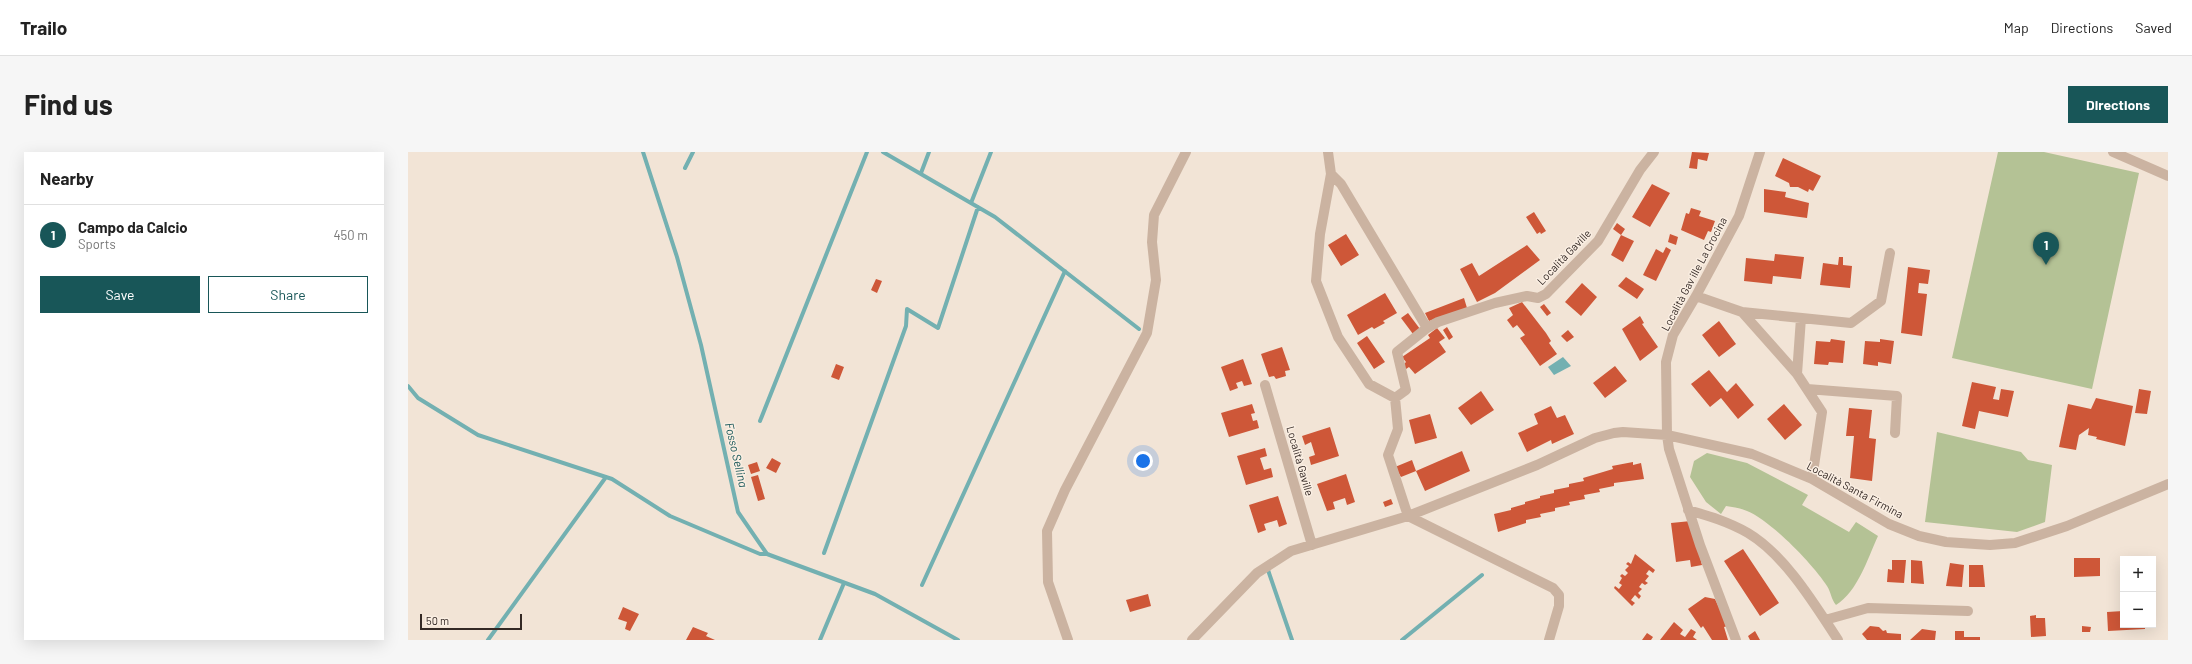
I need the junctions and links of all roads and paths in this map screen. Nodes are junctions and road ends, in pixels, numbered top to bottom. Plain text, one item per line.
1 (1186, 152) edge
2 (1328, 152) edge
3 (1654, 152) edge
4 (1760, 152) edge
5 (2113, 152) edge
6 (1331, 174) junction
7 (2168, 176) edge
8 (1890, 253) dead end
9 (1696, 296) junction
10 (1742, 312) junction
11 (1802, 318) junction
12 (1427, 328) junction
13 (1797, 374) junction
14 (1265, 385) dead end
15 (1807, 389) junction
16 (1395, 398) junction
17 (1895, 433) dead end
18 (1666, 435) junction
19 (1812, 479) junction
20 (2168, 484) edge
21 (1688, 510) junction
22 (1408, 516) junction
23 (1312, 545) junction
24 (1968, 611) dead end
25 (1825, 620) junction
26 (1068, 640) edge
27 (1192, 640) edge
28 (1549, 640) edge
29 (1736, 640) edge
30 (1838, 640) edge

1 - 26 street
2 - 6 street
3 - 12 street, Località Gaville
4 - 9 street, Località Gav ille La Crocina
5 - 7 street
6 - 12 street
6 - 16 street
8 - 11 street
9 - 10 street
9 - 18 street, Località Gav ille La Crocina
10 - 11 street
10 - 13 street
11 - 13 street
12 - 16 street, Località Gaville
13 - 15 street
14 - 23 street, Località Gaville
15 - 17 street
15 - 19 street
16 - 22 street
18 - 19 street, Località Santa Firmina
18 - 21 street, Località Gav ille La Crocina
18 - 22 street
19 - 20 street, Località Santa Firmina
21 - 25 street
21 - 29 street, Località Gav ille La Crocina
22 - 23 street
22 - 28 street
23 - 27 street
24 - 25 street
25 - 30 street

